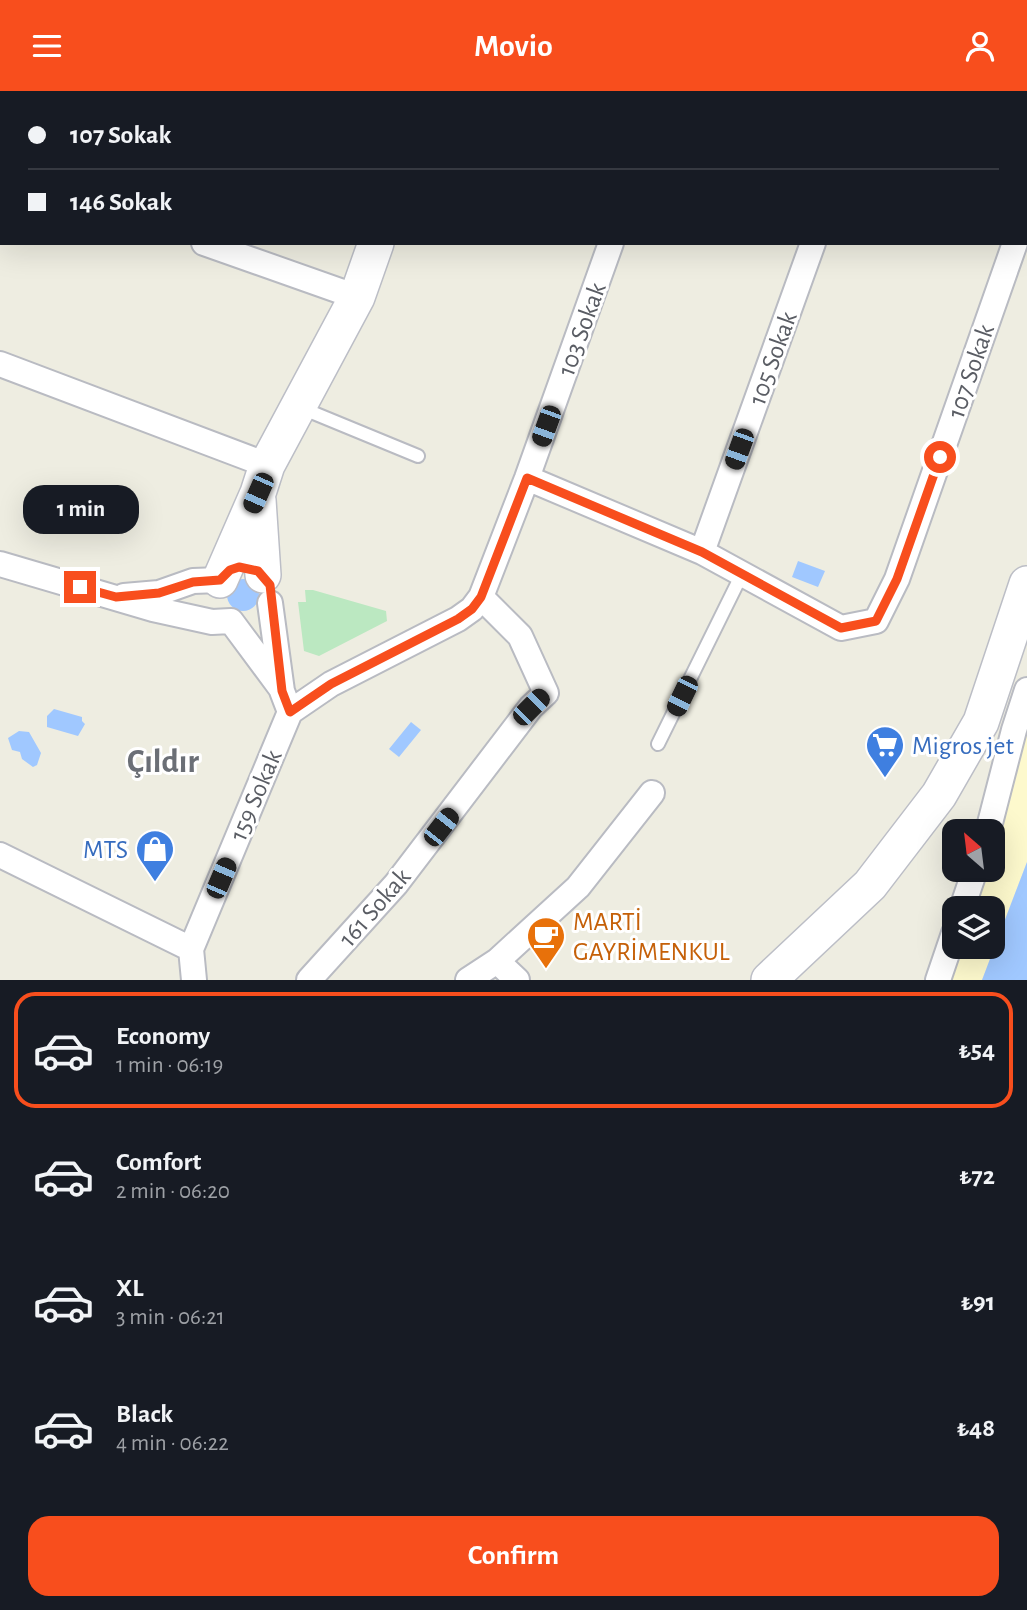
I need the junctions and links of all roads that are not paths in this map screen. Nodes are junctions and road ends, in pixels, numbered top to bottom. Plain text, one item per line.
1 (209, 245) edge
2 (375, 245) edge
3 (610, 245) edge
4 (812, 245) edge
5 (1015, 245) edge
6 (357, 297) junction
7 (0, 365) edge
8 (299, 406) junction
9 (418, 456) dead end
10 (527, 478) junction
11 (262, 479) junction
12 (702, 552) junction
13 (0, 563) edge
14 (742, 574) junction
15 (220, 580) junction
16 (1027, 584) edge
17 (267, 589) junction
18 (116, 597) junction
19 (481, 597) junction
20 (232, 621) junction
21 (1000, 668) junction
22 (1027, 690) edge
23 (286, 701) junction
24 (658, 744) dead end
25 (652, 793) dead end
26 (991, 819) edge
27 (0, 855) edge
28 (191, 949) junction
29 (945, 959) edge
30 (497, 961) junction
31 (194, 980) edge
32 (309, 980) edge
33 (468, 980) edge
34 (517, 980) edge
35 (746, 980) edge
36 (769, 980) edge
37 (938, 980) edge

1 - 6 street
2 - 6 main road
3 - 10 street, 103 Sokak
4 - 12 street, 105 Sokak
5 - 14 street, 107 Sokak
6 - 8 main road
7 - 11 street
8 - 9 lane
8 - 11 main road
10 - 12 street
10 - 19 street, 103 Sokak
11 - 15 main road
11 - 17 main road
12 - 14 street
13 - 18 street
14 - 24 lane
15 - 17 street
15 - 18 street
15 - 20 street
16 - 21 main road
17 - 20 street
17 - 23 street
18 - 20 street
19 - 23 street, 103 Sokak
19 - 32 street, 161 Sokak
20 - 23 street
21 - 35 main road
21 - 36 main road
22 - 26 street
23 - 28 street, 159 Sokak
25 - 30 street
27 - 28 street
28 - 31 street, 159 Sokak
29 - 37 street
30 - 33 street
30 - 34 street

